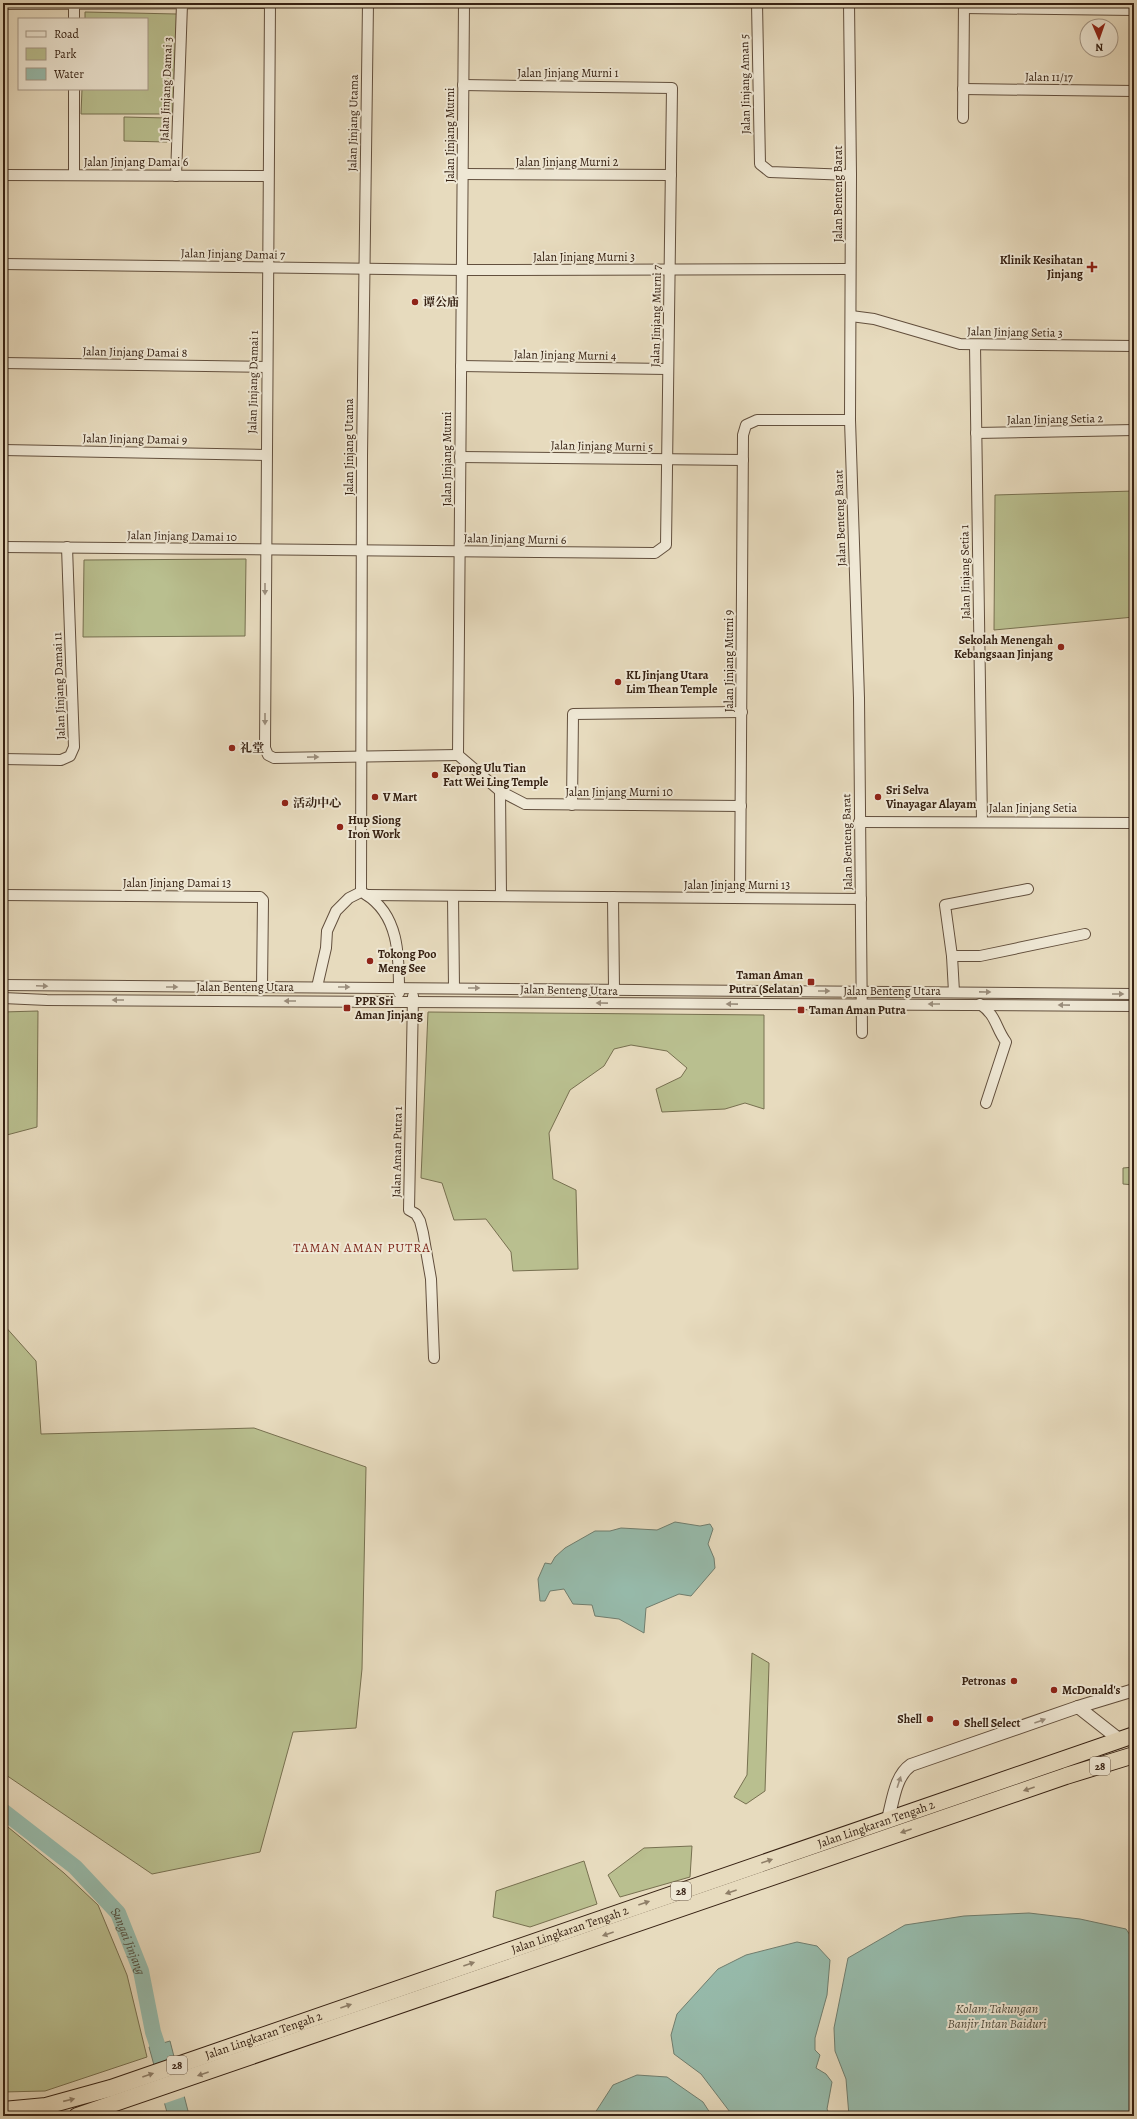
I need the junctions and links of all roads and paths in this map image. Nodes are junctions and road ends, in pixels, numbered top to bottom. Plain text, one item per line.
1 (270, 3) edge
2 (368, 3) edge
3 (464, 3) edge
4 (757, 3) edge
5 (849, 3) edge
6 (3, 4) edge
7 (74, 4) edge
8 (182, 4) edge
9 (964, 6) edge
10 (1134, 10) edge
11 (74, 18) edge
12 (463, 85) junction
13 (672, 88) joint
14 (963, 89) junction
15 (74, 90) edge
16 (1134, 91) edge
17 (963, 118) dead end
18 (463, 174) junction
19 (3, 175) edge
20 (74, 175) junction
21 (671, 175) junction
22 (851, 175) junction
23 (176, 176) junction
24 (268, 176) junction
25 (3, 264) edge
26 (267, 267) junction
27 (364, 269) junction
28 (850, 269) junction
29 (462, 270) junction
30 (669, 270) junction
31 (851, 316) junction
32 (975, 345) junction
33 (1134, 346) edge
34 (3, 363) edge
35 (461, 366) junction
36 (266, 367) junction
37 (668, 369) junction
38 (850, 420) junction
39 (1134, 430) edge
40 (976, 433) junction
41 (3, 450) edge
42 (266, 455) junction
43 (460, 457) junction
44 (667, 460) junction
45 (743, 460) junction
46 (666, 545) joint
47 (3, 547) edge
48 (67, 547) junction
49 (265, 550) junction
50 (362, 551) junction
51 (460, 551) junction
52 (742, 712) junction
53 (458, 755) junction
54 (362, 756) junction
55 (3, 759) edge
56 (500, 792) junction
57 (572, 805) junction
58 (742, 806) junction
59 (859, 822) junction
60 (982, 822) junction
61 (1134, 823) edge
62 (1028, 889) dead end
63 (364, 894) junction
64 (3, 895) edge
65 (452, 896) junction
66 (501, 896) junction
67 (613, 897) junction
68 (740, 898) junction
69 (861, 899) junction
70 (1085, 934) dead end
71 (952, 956) junction
72 (3, 985) edge
73 (262, 987) junction
74 (317, 987) junction
75 (399, 988) junction
76 (413, 988) junction
77 (454, 988) junction
78 (614, 989) junction
79 (771, 990) junction
80 (862, 991) junction
81 (954, 992) junction
82 (1134, 994) edge
83 (3, 998) edge
84 (399, 1001) junction
85 (413, 1001) junction
86 (771, 1004) junction
87 (862, 1004) junction
88 (980, 1004) junction
89 (1134, 1006) edge
90 (862, 1033) dead end
91 (986, 1103) dead end
92 (434, 1358) dead end
93 (1134, 1690) edge
94 (1078, 1707) junction
95 (1127, 1738) edge
96 (1134, 1755) edge
97 (888, 1819) junction
98 (3, 2110) edge
99 (78, 2116) edge

1 - 8 street
1 - 24 street, Jalan Jinjang Damai 1
2 - 27 street, Jalan Jinjang Utama
3 - 12 street, Jalan Jinjang Murni
4 - 22 street, Jalan Jinjang Aman 5
5 - 22 street, Jalan Benteng Barat
6 - 7 street
7 - 8 street
7 - 11 street
8 - 23 street, Jalan Jinjang Damai 3
9 - 10 street
9 - 14 street
12 - 13 street, Jalan Jinjang Murni 1
12 - 18 street, Jalan Jinjang Murni
13 - 21 street, Jalan Jinjang Murni 7
14 - 16 street, Jalan 11/17
14 - 17 street
15 - 20 street
18 - 21 street, Jalan Jinjang Murni 2
18 - 29 street, Jalan Jinjang Murni
19 - 20 street, Jalan Jinjang Damai 6
20 - 23 street, Jalan Jinjang Damai 6
21 - 30 street, Jalan Jinjang Murni 7
22 - 28 street, Jalan Benteng Barat
23 - 24 street, Jalan Jinjang Damai 6
24 - 26 street, Jalan Jinjang Damai 1
25 - 26 street, Jalan Jinjang Damai 7
26 - 27 street, Jalan Jinjang Damai 7
26 - 36 street, Jalan Jinjang Damai 1
27 - 29 street, Jalan Jinjang Damai 7
27 - 50 street, Jalan Jinjang Utama
28 - 30 street, Jalan Jinjang Murni 3
28 - 31 street, Jalan Benteng Barat
29 - 30 street, Jalan Jinjang Murni 3
29 - 35 street, Jalan Jinjang Murni
30 - 37 street, Jalan Jinjang Murni 7
31 - 32 street, Jalan Jinjang Setia 3
31 - 38 street, Jalan Benteng Barat
32 - 33 street, Jalan Jinjang Setia 3
32 - 40 street, Jalan Jinjang Setia 1
34 - 36 street, Jalan Jinjang Damai 8
35 - 37 street, Jalan Jinjang Murni 4
35 - 43 street, Jalan Jinjang Murni
36 - 42 street, Jalan Jinjang Damai 1
37 - 44 street, Jalan Jinjang Murni 7
38 - 45 street, Jalan Jinjang Murni 9
38 - 59 street, Jalan Benteng Barat
39 - 40 street, Jalan Jinjang Setia 2
40 - 60 street, Jalan Jinjang Setia 1
41 - 42 street, Jalan Jinjang Damai 9
42 - 49 street, Jalan Jinjang Damai 1
43 - 44 street, Jalan Jinjang Murni 5
43 - 51 street, Jalan Jinjang Murni
44 - 45 street, Jalan Jinjang Murni 5
44 - 46 street, Jalan Jinjang Murni 7
45 - 52 street, Jalan Jinjang Murni 9
46 - 51 street, Jalan Jinjang Murni 6
47 - 48 street, Jalan Jinjang Damai 10
48 - 49 street, Jalan Jinjang Damai 10
48 - 55 street, Jalan Jinjang Damai 11
49 - 50 street, Jalan Jinjang Damai 10
49 -> 54 street, Jalan Jinjang Damai 1
50 - 51 street, Jalan Jinjang Murni 6
50 - 54 street, Jalan Jinjang Utama
51 - 53 street, Jalan Jinjang Murni
52 - 57 street
52 - 58 street, Jalan Jinjang Murni 9
53 - 54 street
53 - 56 street
54 - 63 street, Jalan Jinjang Utama
56 - 57 street, Jalan Jinjang Murni 10
56 - 66 street
57 - 58 street, Jalan Jinjang Murni 10
58 - 68 street, Jalan Jinjang Murni 9
59 - 60 street, Jalan Jinjang Setia
59 - 69 street, Jalan Benteng Barat
60 - 61 street, Jalan Jinjang Setia
62 - 71 street
63 - 65 street, Jalan Jinjang Murni 13
63 - 74 street
63 - 75 street
64 - 73 street, Jalan Jinjang Damai 13
65 - 66 street, Jalan Jinjang Murni 13
65 - 77 street
66 - 67 street, Jalan Jinjang Murni 13
67 - 68 street, Jalan Jinjang Murni 13
67 - 78 street
68 - 69 street, Jalan Jinjang Murni 13
69 - 80 street, Jalan Benteng Barat
70 - 71 street
71 - 81 street
72 -> 73 street, Jalan Benteng Utara
73 - 74 street, Jalan Benteng Utara
74 -> 75 street, Jalan Benteng Utara
75 - 76 street, Jalan Benteng Utara
75 - 84 street
76 - 77 street, Jalan Benteng Utara
76 - 85 street, Jalan Aman Putra 1
77 -> 78 street, Jalan Benteng Utara
78 - 79 street, Jalan Benteng Utara
79 -> 80 street, Jalan Benteng Utara
79 - 86 street
80 - 81 street, Jalan Benteng Utara
80 - 87 street, Jalan Benteng Barat
81 -> 82 street, Jalan Benteng Utara
84 -> 83 street, Jalan Benteng Utara
84 - 85 street, Jalan Benteng Utara
86 -> 85 street, Jalan Benteng Utara
85 - 92 street, Jalan Aman Putra 1
86 - 87 street, Jalan Benteng Utara
88 -> 87 street, Jalan Benteng Utara
87 - 90 street, Jalan Benteng Barat
89 -> 88 street, Jalan Benteng Utara
88 - 91 street
93 - 94 street
94 - 95 street
97 -> 94 street
95 - 97 highway, Jalan Lingkaran Tengah 2 / 28
96 -> 99 highway, Jalan Lingkaran Tengah 2 / 28
98 -> 97 highway, Jalan Lingkaran Tengah 2 / 28

